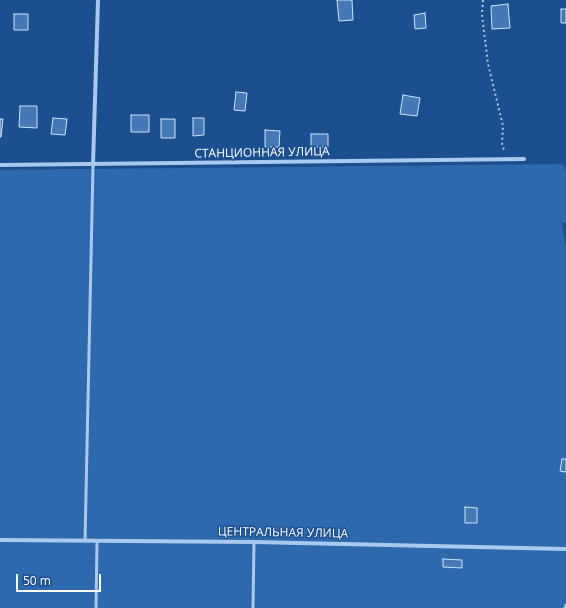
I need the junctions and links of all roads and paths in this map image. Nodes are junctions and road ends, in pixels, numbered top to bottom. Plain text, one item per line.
1 (98, 0) edge
2 (483, 0) edge
3 (507, 159) junction
4 (524, 159) dead end
5 (0, 165) edge
6 (93, 165) junction
7 (0, 541) edge
8 (85, 542) junction
9 (97, 542) junction
10 (254, 542) junction
11 (566, 549) edge
12 (566, 605) edge
13 (96, 608) edge
14 (253, 608) edge
15 (565, 608) edge

1 - 6 street
2 - 3 path
3 - 4 street, СТАНЦИОННАЯ УЛИЦА
3 - 6 street, СТАНЦИОННАЯ УЛИЦА
5 - 6 street, СТАНЦИОННАЯ УЛИЦА
6 - 8 lane
7 - 8 street, ЦЕНТРАЛЬНАЯ УЛИЦА
8 - 9 street, ЦЕНТРАЛЬНАЯ УЛИЦА
9 - 10 street, ЦЕНТРАЛЬНАЯ УЛИЦА
9 - 13 lane
10 - 11 street, ЦЕНТРАЛЬНАЯ УЛИЦА
10 - 14 lane
12 - 15 lane

